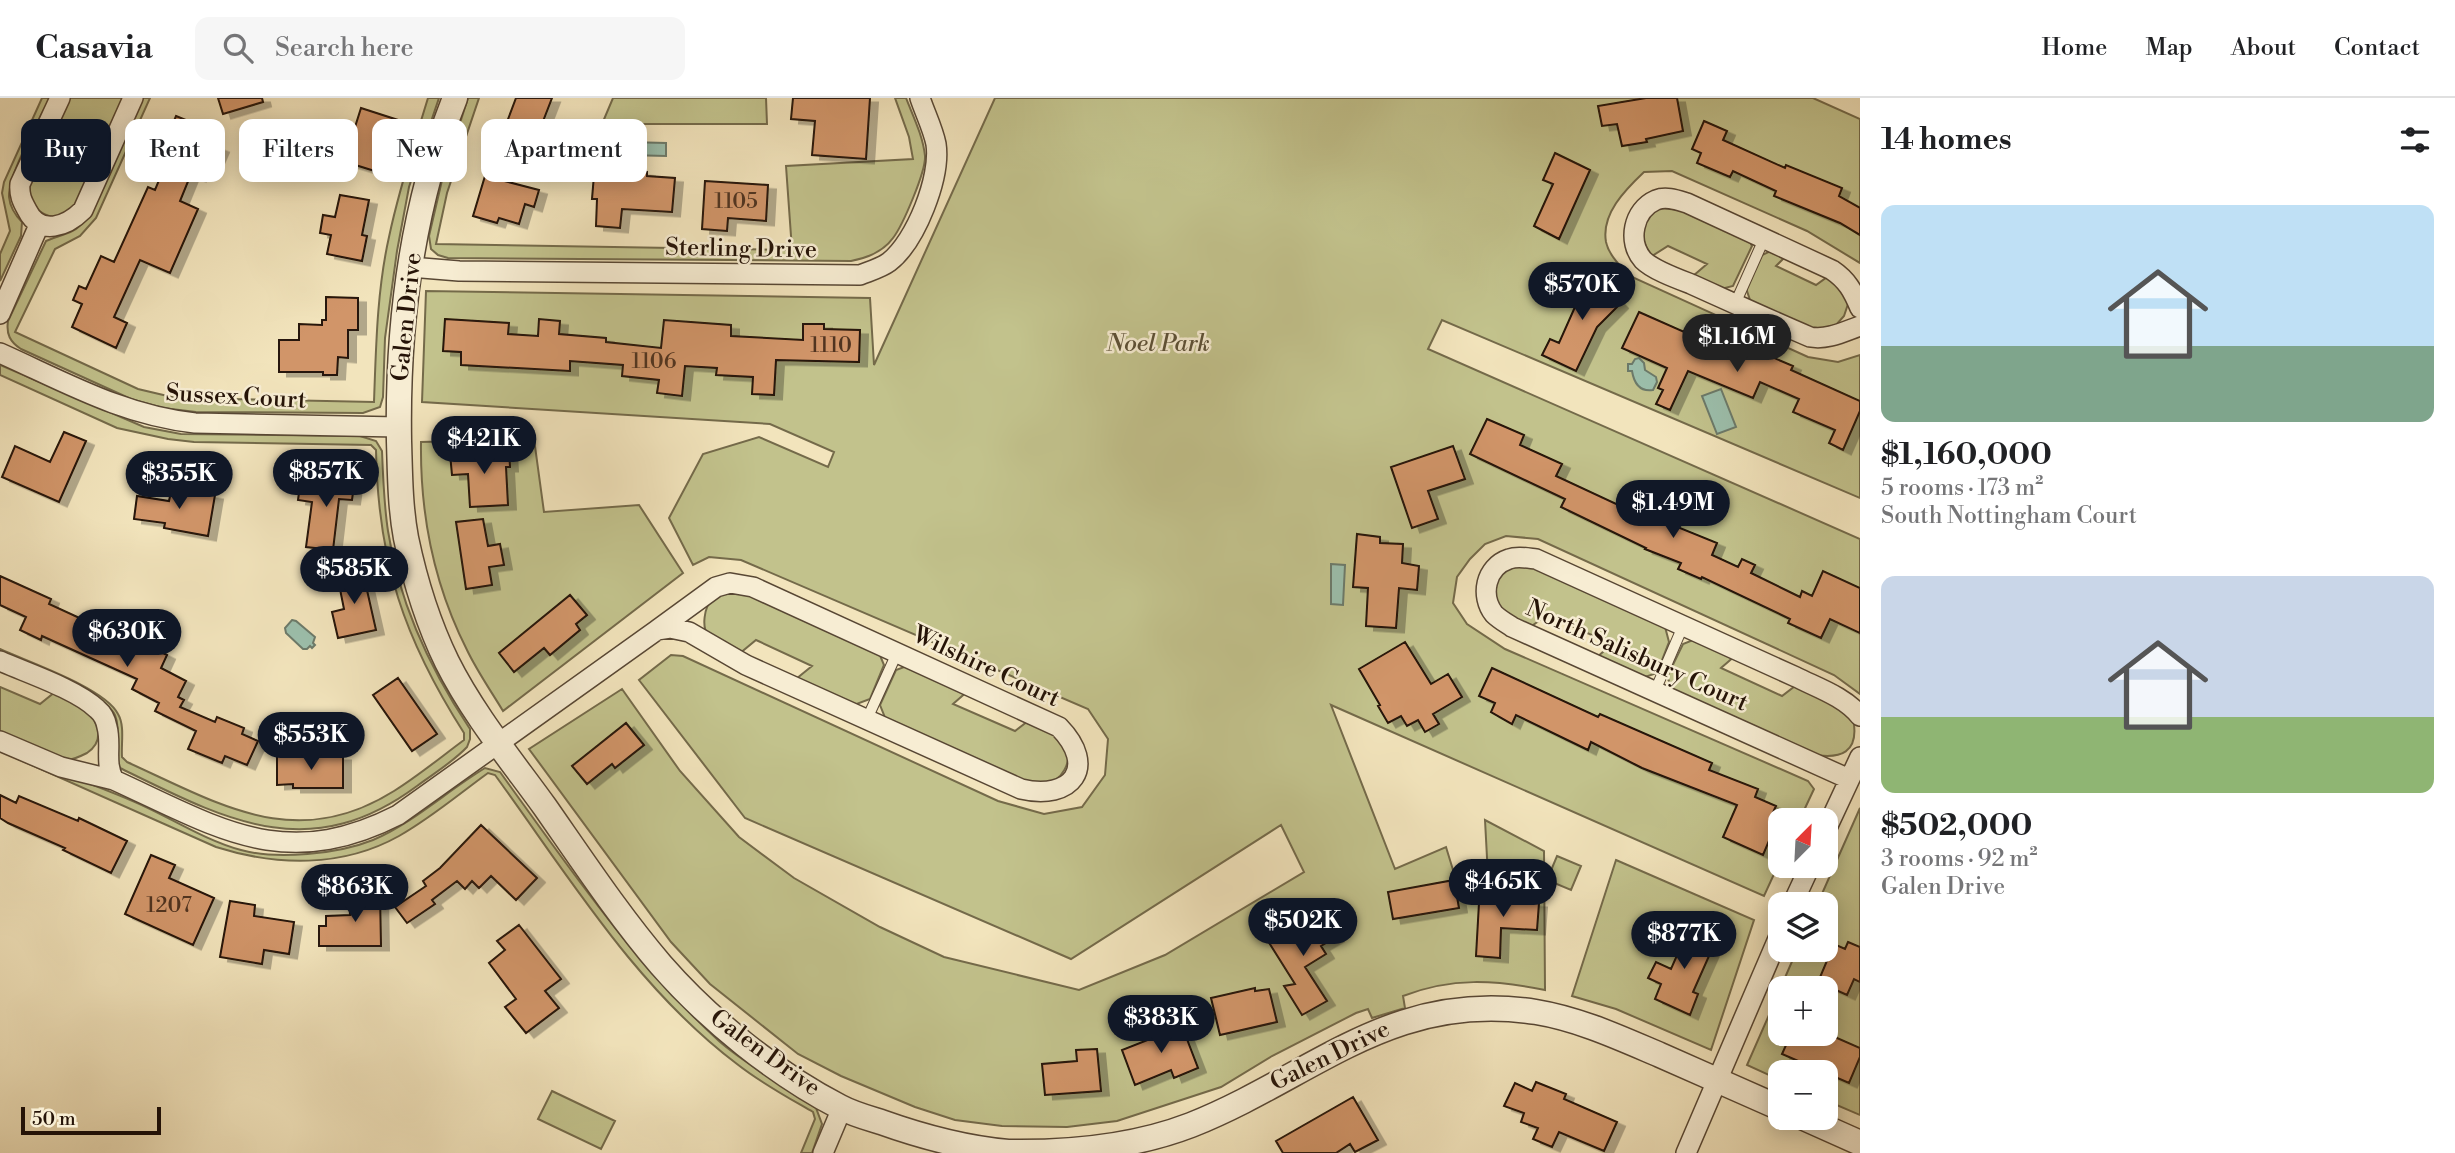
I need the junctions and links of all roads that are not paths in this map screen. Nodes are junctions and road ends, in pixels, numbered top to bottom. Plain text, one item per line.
1 (60, 98) edge
2 (133, 98) edge
3 (455, 98) edge
4 (920, 98) edge
5 (40, 225) junction
6 (1764, 239) junction
7 (410, 267) junction
8 (1735, 304) junction
9 (1860, 308) edge
10 (0, 314) edge
11 (1860, 327) edge
12 (0, 353) edge
13 (399, 427) junction
14 (1683, 626) junction
15 (657, 630) junction
16 (897, 653) junction
17 (0, 661) edge
18 (1655, 691) junction
19 (1860, 716) edge
20 (867, 719) junction
21 (0, 741) edge
22 (500, 744) junction
23 (1860, 757) edge
24 (1849, 779) junction
25 (114, 780) junction
26 (1836, 808) edge
27 (1768, 962) edge
28 (1718, 1081) junction
29 (1768, 1103) edge
30 (842, 1108) junction
31 (1831, 1130) edge
32 (1860, 1143) edge
33 (823, 1153) edge
34 (1686, 1153) edge

1 - 5 street
2 - 5 street
3 - 7 street, Galen Drive
4 - 7 street, Sterling Drive
5 - 10 street
6 - 8 lane
6 - 8 street
6 - 9 street
7 - 13 street, Galen Drive
8 - 11 street
12 - 13 street, Sussex Court
13 - 22 street, Galen Drive
14 - 18 lane
14 - 18 street, North Salisbury Court
14 - 19 street, North Salisbury Court
15 - 16 street, Wilshire Court
15 - 20 street, Wilshire Court
15 - 22 street, Wilshire Court
16 - 20 lane
16 - 20 street, Wilshire Court
17 - 25 street
18 - 24 street, North Salisbury Court
21 - 25 street, Wilshire Court
22 - 25 street, Wilshire Court
22 - 30 street, Galen Drive
23 - 24 street
24 - 26 street
27 - 28 street
28 - 29 street, Galen Drive
28 - 30 street, Galen Drive
28 - 34 street
30 - 33 street
31 - 32 street

